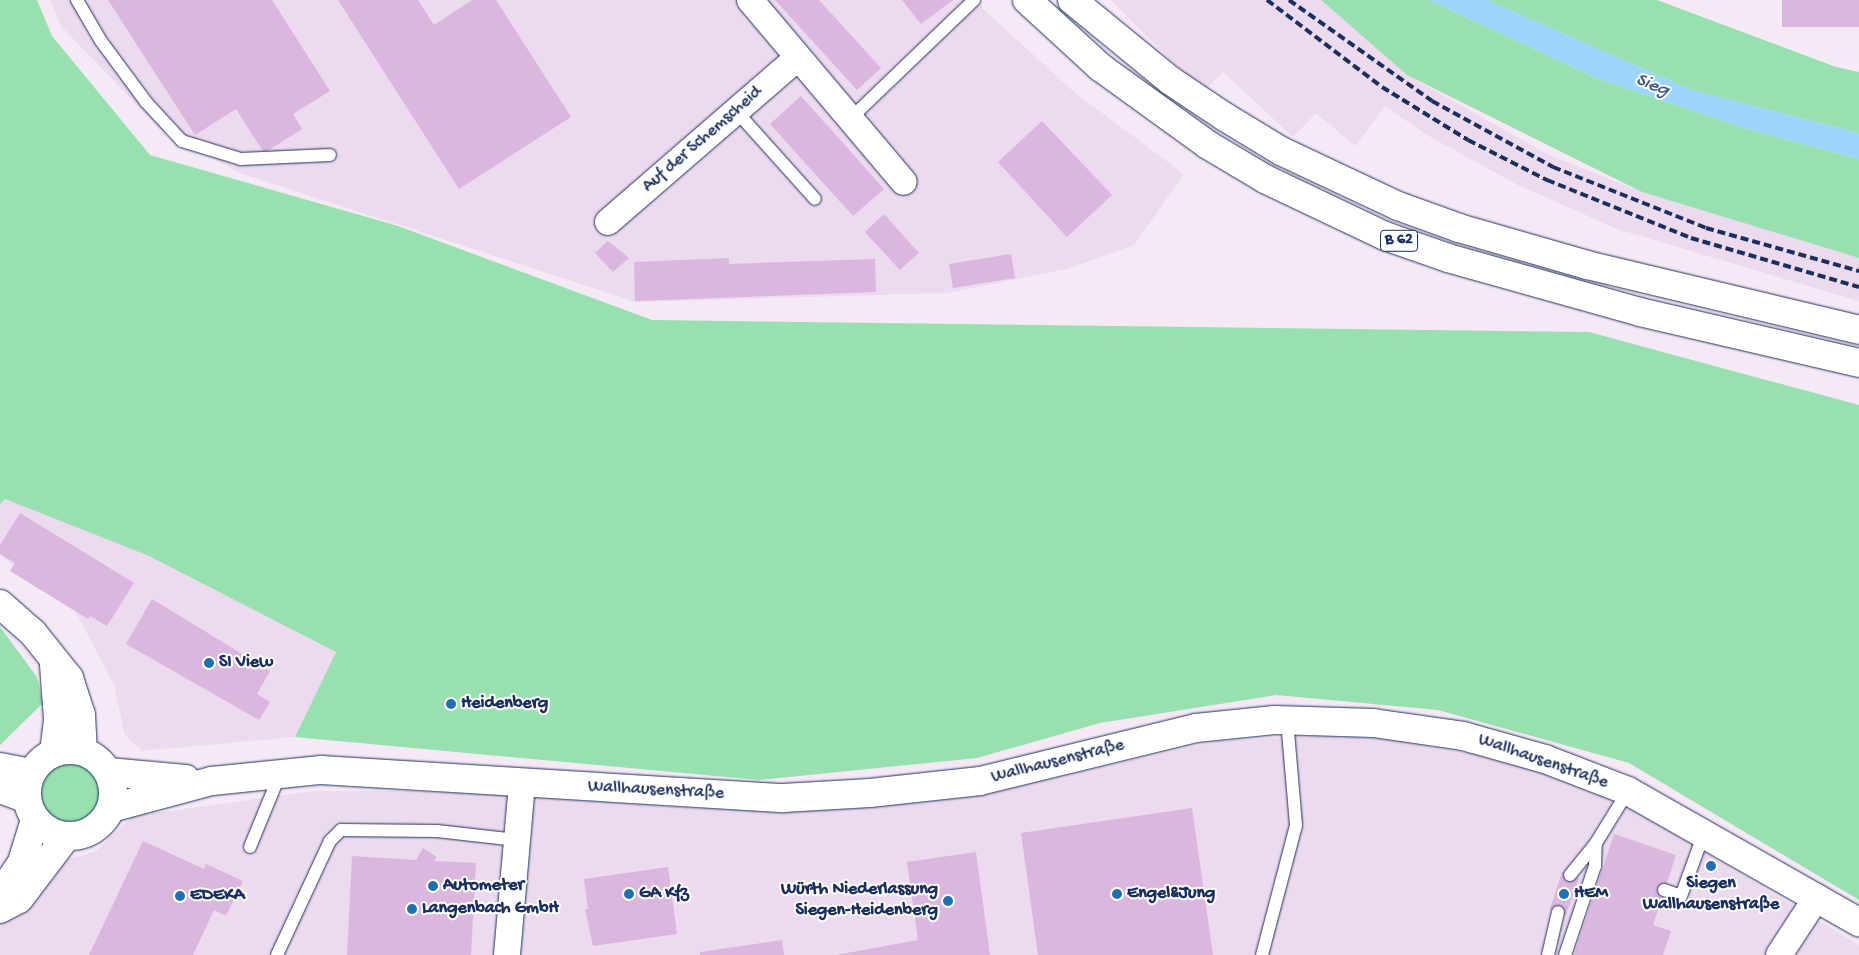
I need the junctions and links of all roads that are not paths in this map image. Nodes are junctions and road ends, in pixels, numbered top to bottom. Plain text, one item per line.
1 (77, 0) edge
2 (750, 0) edge
3 (974, 0) edge
4 (1027, 0) edge
5 (1072, 0) edge
6 (797, 58) junction
7 (736, 111) junction
8 (850, 119) junction
9 (330, 155) dead end
10 (904, 182) dead end
11 (815, 199) dead end
12 (608, 222) dead end
13 (1847, 327) edge
14 (1859, 363) edge
15 (0, 604) edge
16 (54, 662) junction
17 (1287, 720) junction
18 (83, 752) junction
19 (54, 753) junction
20 (0, 766) edge
21 (32, 772) junction
22 (108, 772) junction
23 (281, 772) junction
24 (212, 781) junction
25 (522, 783) junction
26 (0, 790) edge
27 (1628, 791) junction
28 (111, 808) junction
29 (31, 810) junction
30 (1704, 833) junction
31 (66, 837) junction
32 (516, 840) junction
33 (1596, 843) junction
34 (250, 848) dead end
35 (1570, 875) dead end
36 (1664, 890) dead end
37 (0, 895) edge
38 (1817, 897) junction
39 (0, 909) edge
40 (1558, 912) dead end
41 (1859, 922) edge
42 (277, 955) edge
43 (507, 955) edge
44 (1262, 955) edge
45 (1548, 955) edge
46 (1565, 955) edge
47 (1780, 955) edge

1 - 9 lane
2 - 6 street
3 - 8 lane
4 - 14 main road, B 62
5 - 13 main road, B 62
6 - 7 street, Auf der Schemscheid
6 - 8 street
7 - 11 lane
7 - 12 street, Auf der Schemscheid
8 - 10 street
15 - 16 main road
16 - 18 main road
16 - 19 main road
17 - 25 main road, Wallhausenstraße
17 - 27 main road, Wallhausenstraße
17 - 44 lane
18 - 19 main road
18 - 22 main road
19 - 21 main road
20 - 21 street
21 - 29 main road
22 - 24 main road, Wallhausenstraße
22 - 28 main road
23 - 24 main road, Wallhausenstraße
23 - 25 main road, Wallhausenstraße
23 - 34 lane
24 - 28 main road, Wallhausenstraße
25 - 32 street
26 - 29 street
27 - 30 main road, Wallhausenstraße
27 - 33 lane
28 - 31 main road
29 - 31 main road
29 - 37 main road
30 - 36 lane
30 - 38 main road, Wallhausenstraße
31 - 39 main road
32 - 42 lane
32 - 43 street
33 - 35 lane
33 - 46 lane
38 - 41 main road, Wallhausenstraße
38 - 47 street
40 - 45 lane

